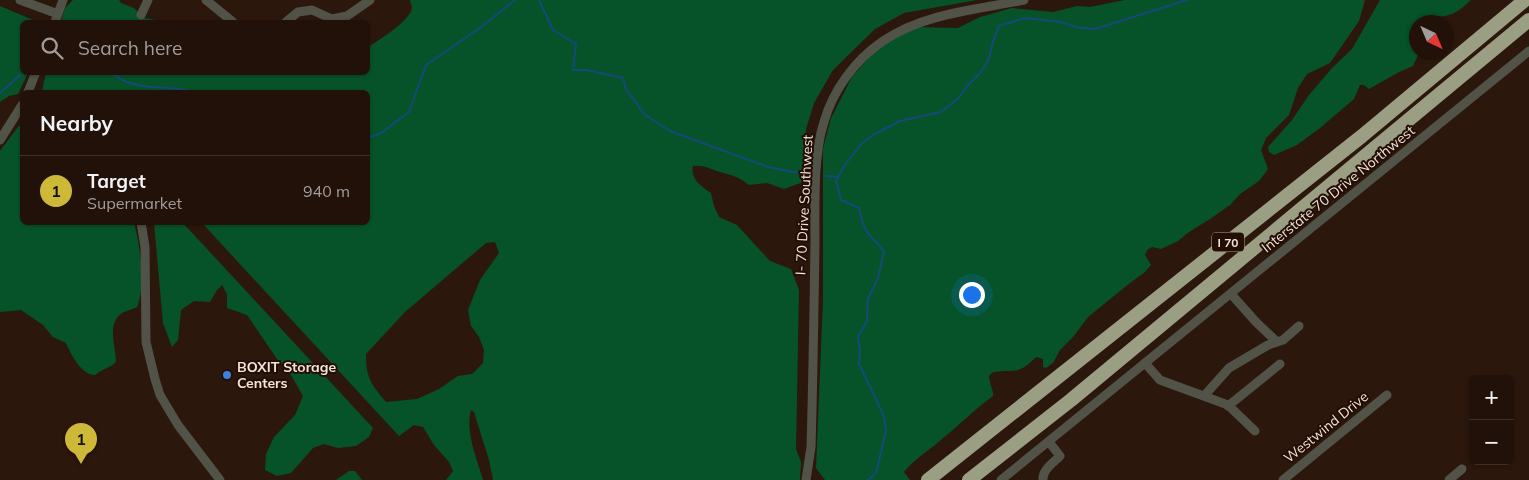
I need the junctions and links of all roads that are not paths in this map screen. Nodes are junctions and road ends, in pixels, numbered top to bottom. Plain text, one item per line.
1 (20, 0) edge
2 (63, 0) edge
3 (148, 0) edge
4 (206, 0) edge
5 (370, 0) edge
6 (1024, 0) edge
7 (1525, 0) edge
8 (141, 15) dead end
9 (57, 18) edge
10 (231, 20) edge
11 (288, 20) edge
12 (1529, 20) edge
13 (1529, 51) edge
14 (35, 75) edge
15 (29, 90) edge
16 (20, 108) edge
17 (0, 140) edge
18 (141, 225) edge
19 (1231, 294) junction
20 (1299, 326) dead end
21 (1276, 342) junction
22 (1145, 364) junction
23 (1280, 364) dead end
24 (1387, 395) dead end
25 (1204, 396) junction
26 (1228, 406) junction
27 (1255, 432) dead end
28 (1049, 442) junction
29 (1462, 469) dead end
30 (220, 480) edge
31 (806, 480) edge
32 (928, 480) edge
33 (969, 480) edge
34 (1001, 480) edge
35 (1043, 480) edge
36 (1284, 480) edge
37 (1449, 480) edge

1 - 9 street
2 - 9 street
3 - 8 street
4 - 10 street
5 - 11 street
6 - 31 street, I- 70 Drive Southwest
7 - 32 highway, I 70
12 - 33 highway, I 70
13 - 19 street, Interstate 70 Drive Northwest
14 - 15 street
16 - 17 street
18 - 30 street
19 - 21 street
19 - 22 street, Interstate 70 Drive Northwest
20 - 21 street
21 - 25 street
22 - 25 street
22 - 28 street, Interstate 70 Drive Northwest
23 - 26 street
24 - 36 street, Westwind Drive
25 - 26 street
26 - 27 street
28 - 34 street, Interstate 70 Drive Northwest
28 - 35 street
29 - 37 street

